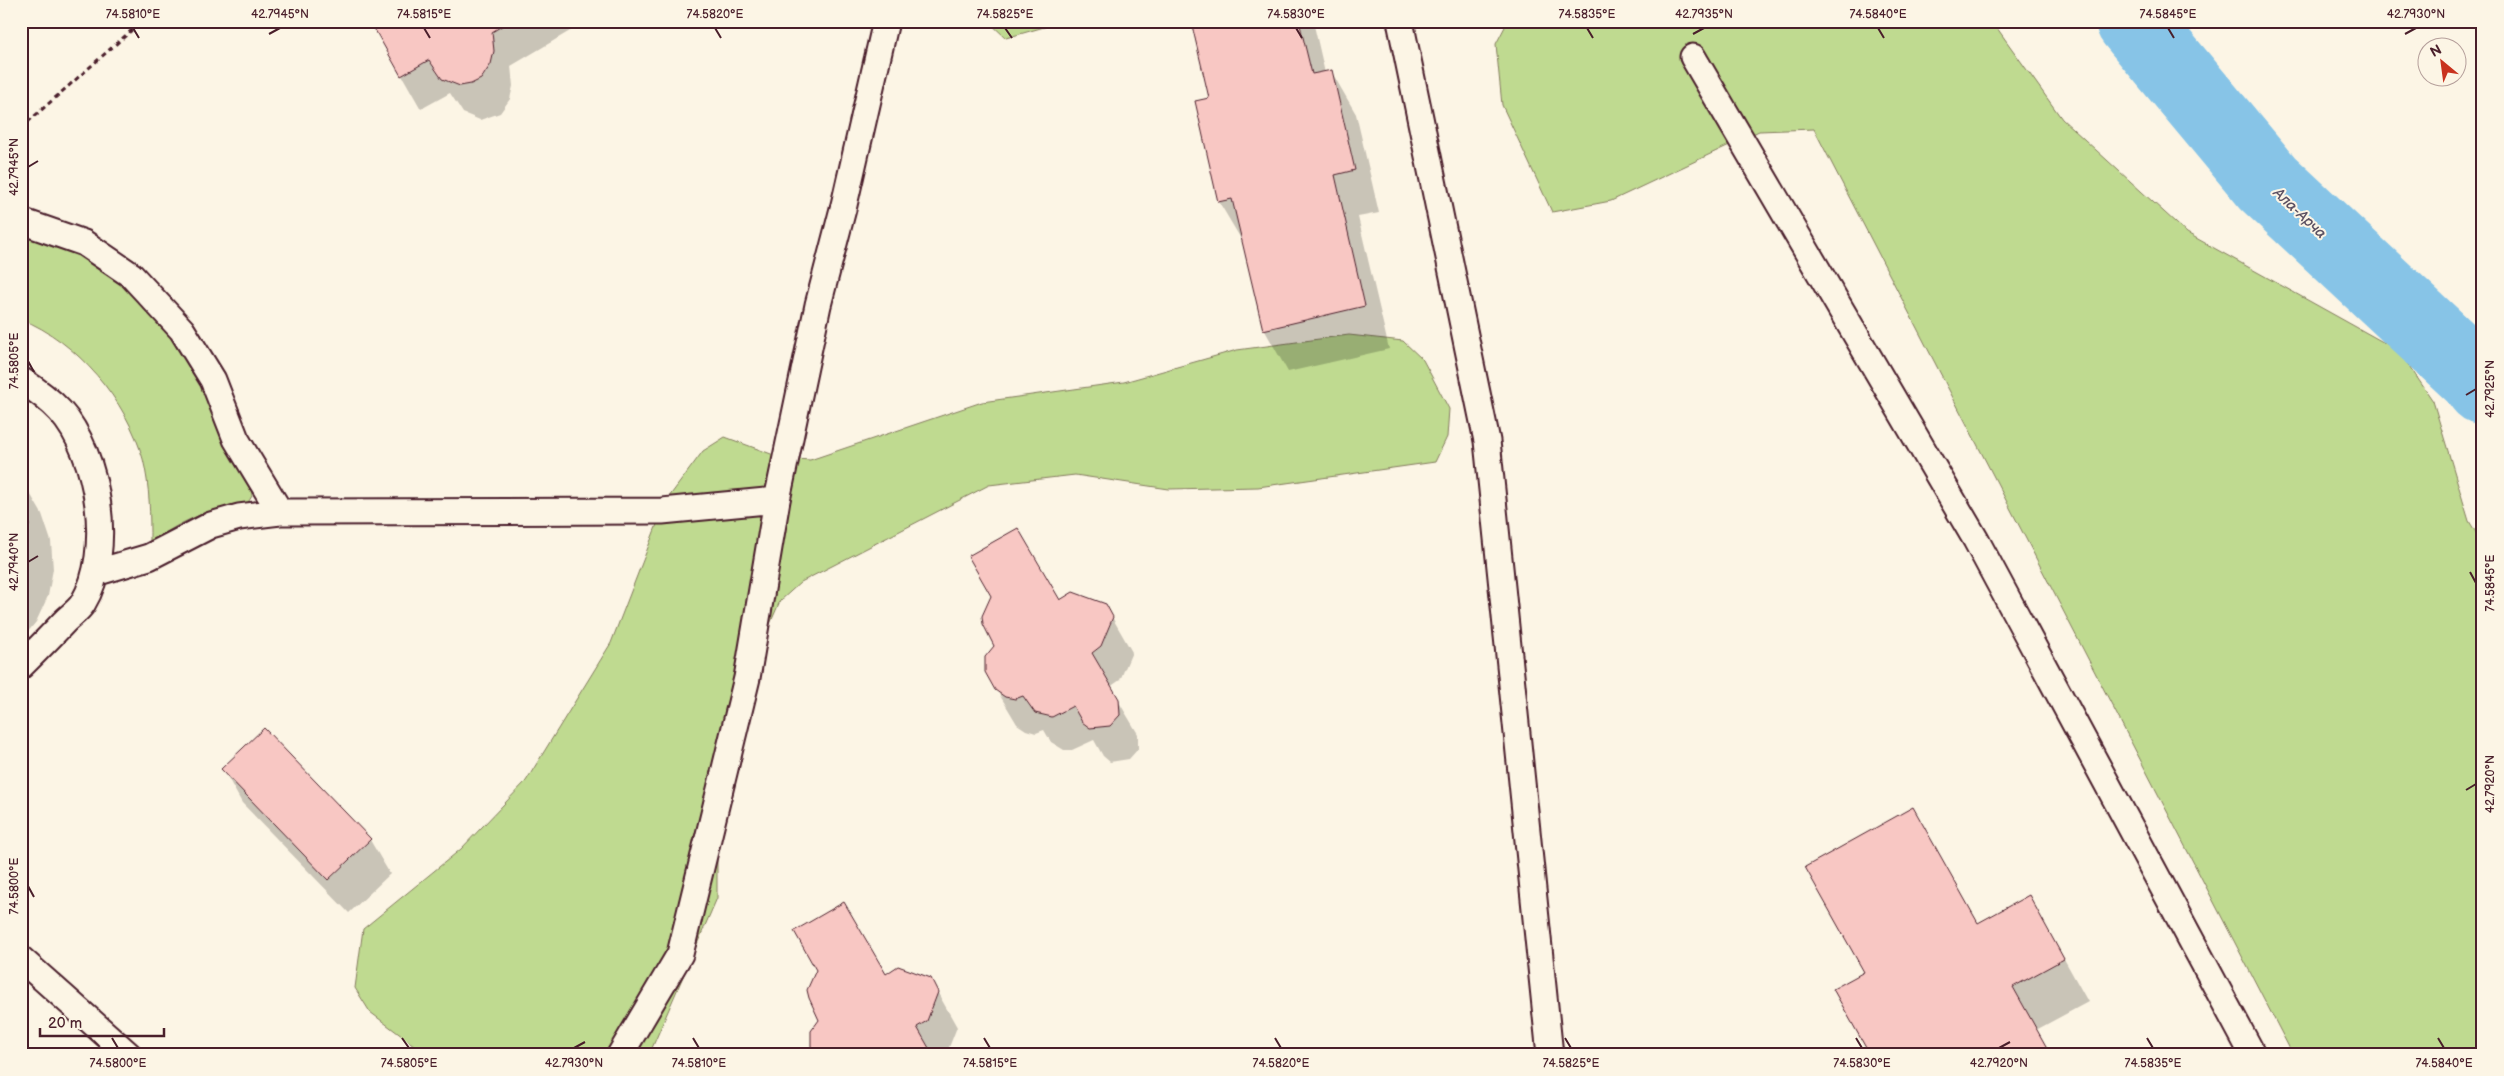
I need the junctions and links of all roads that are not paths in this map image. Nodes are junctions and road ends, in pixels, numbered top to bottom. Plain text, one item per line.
1 (886, 21) edge
2 (1400, 21) edge
3 (1693, 57) dead end
4 (21, 221) edge
5 (21, 380) edge
6 (777, 500) junction
7 (280, 512) junction
8 (95, 573) junction
9 (21, 666) edge
10 (21, 959) edge
11 (129, 1055) edge
12 (620, 1055) edge
13 (1550, 1055) edge
14 (2253, 1055) edge

1 - 6 lane
2 - 13 lane
3 - 14 lane
4 - 7 lane
5 - 8 lane
6 - 7 lane
6 - 12 lane
7 - 8 lane
8 - 9 lane
10 - 11 lane

